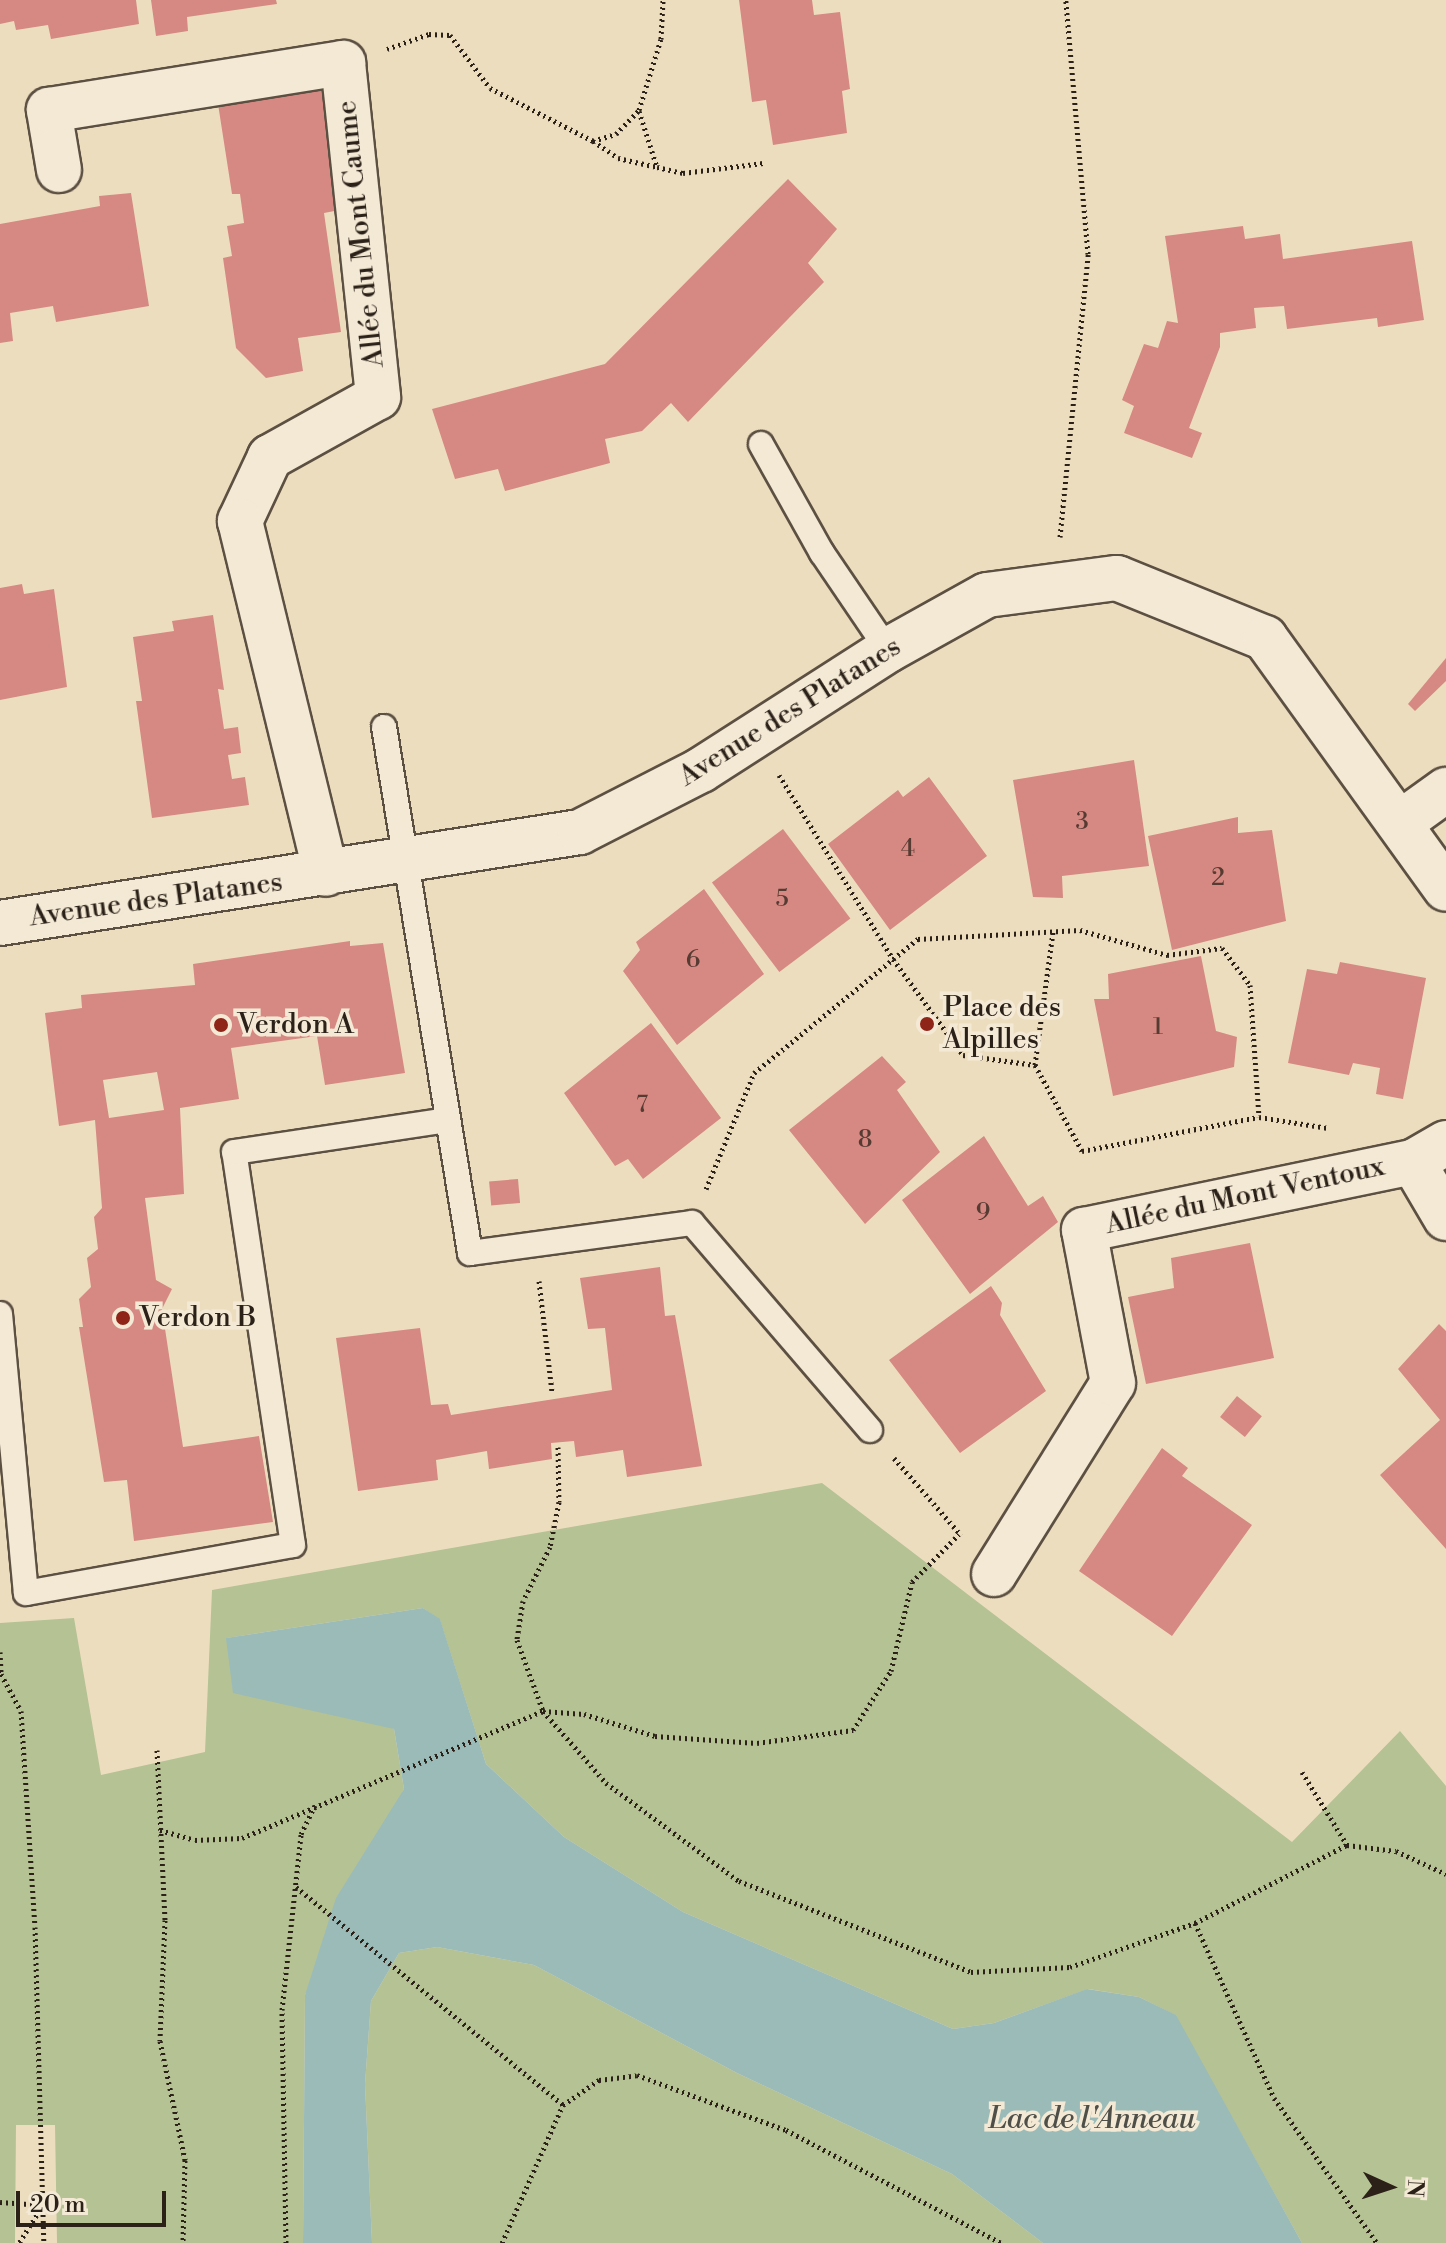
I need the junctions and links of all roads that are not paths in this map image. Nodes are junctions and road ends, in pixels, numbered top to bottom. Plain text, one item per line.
1 (59, 170) dead end
2 (761, 444) dead end
3 (888, 650) junction
4 (384, 727) dead end
5 (1446, 790) edge
6 (1400, 823) junction
7 (403, 861) junction
8 (326, 874) junction
9 (1446, 889) edge
10 (0, 923) edge
11 (447, 1120) junction
12 (1429, 1152) edge
13 (1446, 1218) edge
14 (0, 1314) edge
15 (870, 1430) road end
16 (994, 1574) road end

1 - 8 street, Allée du Mont Caume
2 - 3 lane
3 - 6 street, Avenue des Platanes
3 - 7 street, Avenue des Platanes
4 - 7 lane
5 - 6 street
6 - 9 street, Avenue des Platanes
7 - 8 street, Avenue des Platanes
7 - 11 lane
8 - 10 street, Avenue des Platanes
11 - 14 lane
11 - 15 lane
12 - 13 street
12 - 16 street, Allée du Mont Ventoux

